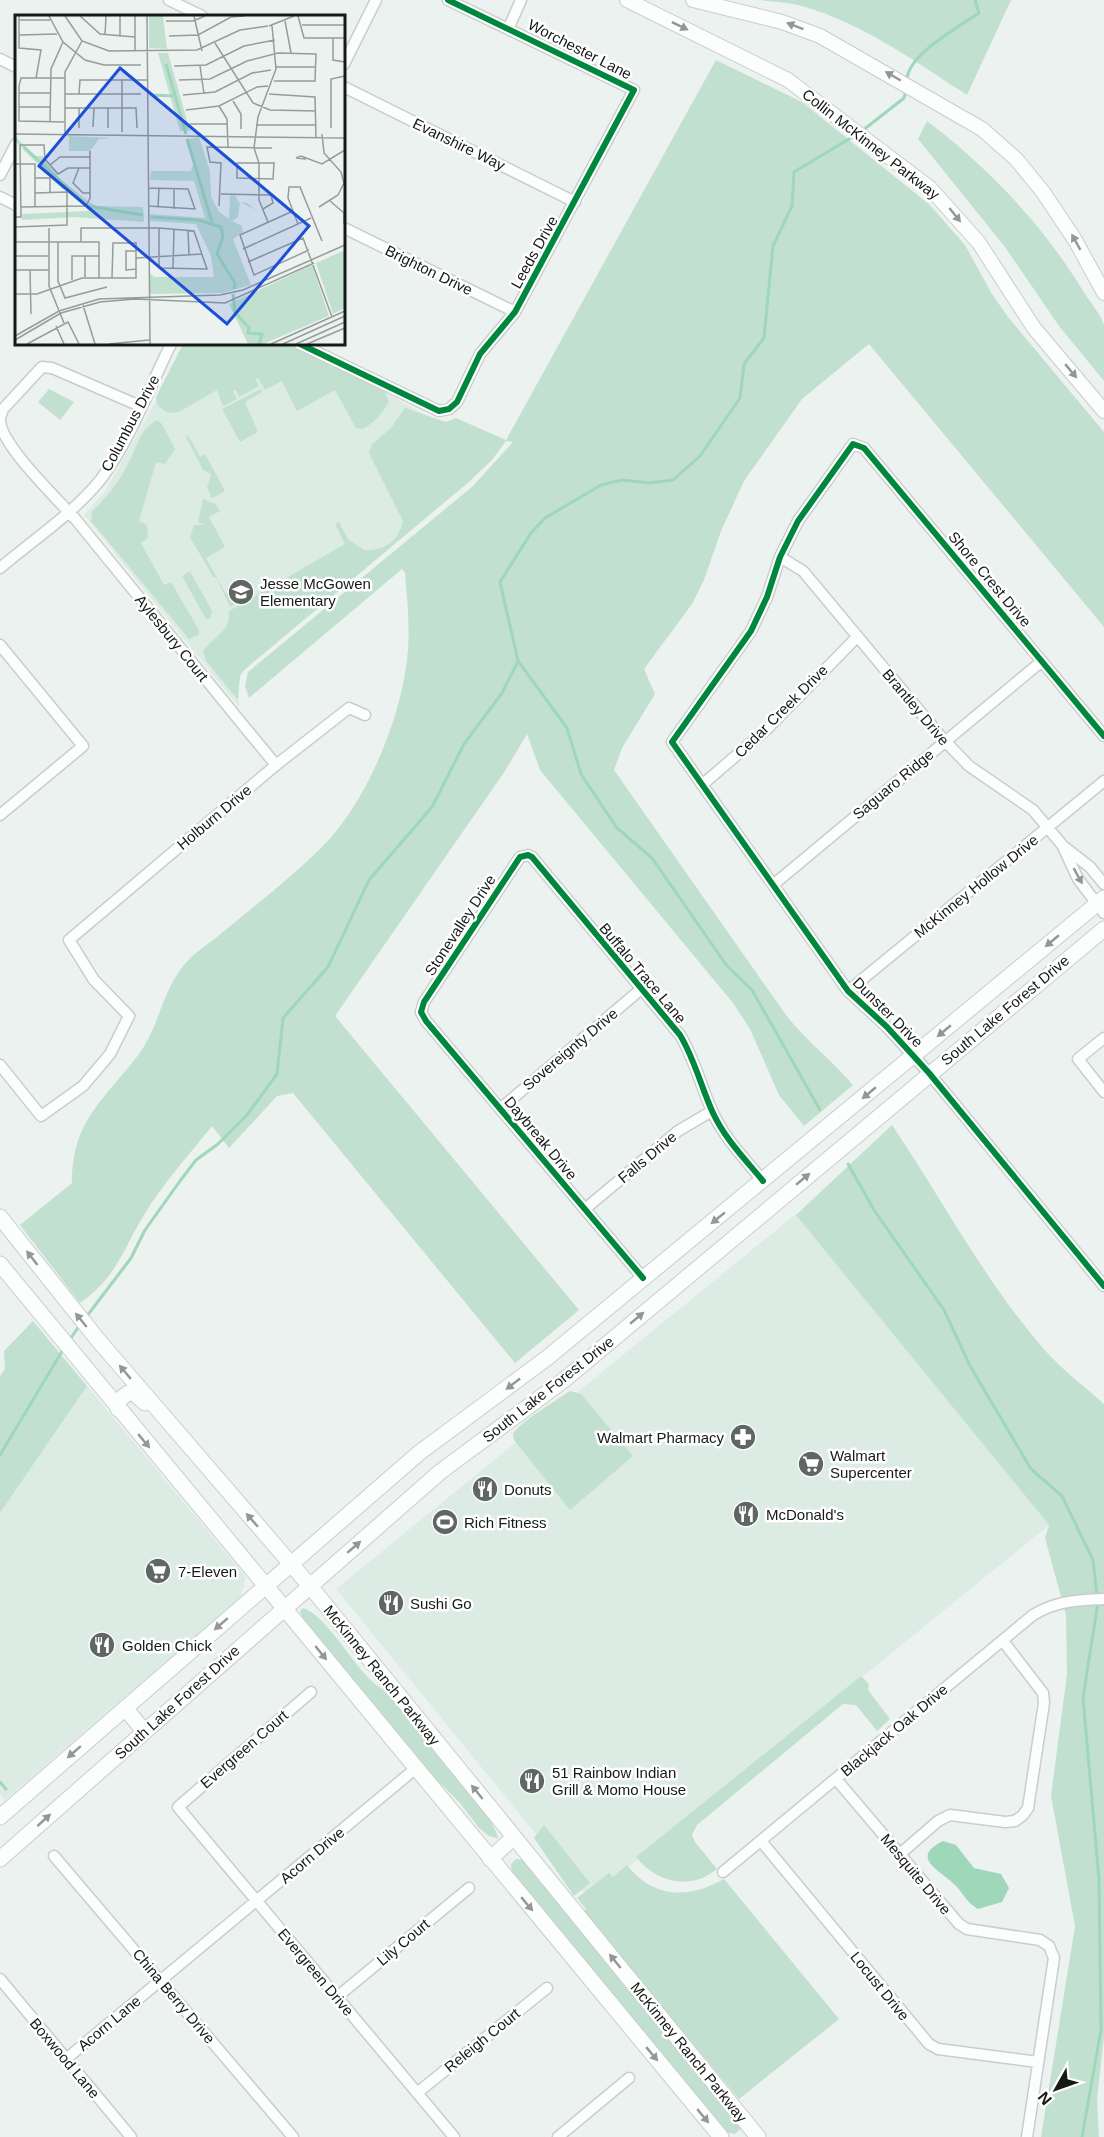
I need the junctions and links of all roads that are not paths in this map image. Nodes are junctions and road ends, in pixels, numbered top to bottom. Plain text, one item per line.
1 (169, 0) edge
2 (376, 0) edge
3 (448, 0) edge
4 (521, 0) edge
5 (627, 0) edge
6 (693, 0) edge
7 (200, 15) edge
8 (509, 27) junction
9 (0, 59) edge
10 (345, 62) edge
11 (15, 66) edge
12 (345, 87) edge
13 (634, 90) joint
14 (15, 146) edge
15 (0, 175) edge
16 (0, 197) edge
17 (575, 202) junction
18 (15, 204) edge
19 (345, 228) edge
20 (1104, 293) edge
21 (515, 312) junction
22 (170, 345) edge
23 (302, 345) edge
24 (140, 406) junction
25 (1104, 411) edge
26 (0, 419) edge
27 (68, 511) junction
28 (780, 556) junction
29 (0, 567) edge
30 (857, 637) junction
31 (0, 645) edge
32 (1042, 661) junction
33 (365, 715) dead end
34 (1104, 736) edge
35 (945, 741) junction
36 (276, 765) junction
37 (1104, 781) edge
38 (702, 785) junction
39 (0, 814) edge
40 (1047, 828) junction
41 (1063, 846) junction
42 (524, 855) joint
43 (1104, 884) edge
44 (773, 885) junction
45 (1102, 905) edge
46 (1104, 929) edge
47 (640, 990) junction
48 (848, 991) junction
49 (421, 1012) joint
50 (1104, 1038) edge
51 (914, 1056) junction
52 (0, 1065) edge
53 (930, 1073) junction
54 (1104, 1092) edge
55 (500, 1109) junction
56 (712, 1112) junction
57 (763, 1181) junction
58 (778, 1199) junction
59 (585, 1209) junction
60 (0, 1217) edge
61 (0, 1264) edge
62 (643, 1278) junction
63 (1104, 1286) edge
64 (559, 1347) junction
65 (577, 1369) junction
66 (118, 1410) junction
67 (170, 1425) junction
68 (291, 1564) junction
69 (266, 1586) junction
70 (310, 1586) junction
71 (1104, 1599) edge
72 (284, 1607) junction
73 (1003, 1641) junction
74 (311, 1692) dead end
75 (125, 1708) junction
76 (144, 1731) junction
77 (415, 1769) junction
78 (836, 1779) junction
79 (178, 1807) joint
80 (0, 1816) edge
81 (514, 1837) junction
82 (761, 1841) junction
83 (900, 1854) junction
84 (54, 1856) dead end
85 (0, 1859) edge
86 (490, 1859) junction
87 (723, 1872) dead end
88 (469, 1888) dead end
89 (258, 1901) junction
90 (210, 1941) joint
91 (0, 1979) edge
92 (160, 1980) junction
93 (547, 1988) dead end
94 (337, 1997) junction
95 (66, 2059) junction
96 (1038, 2062) junction
97 (629, 2078) dead end
98 (417, 2093) junction
99 (131, 2137) edge
100 (292, 2137) edge
101 (454, 2137) edge
102 (558, 2137) edge
103 (721, 2137) edge
104 (758, 2137) edge
105 (1027, 2137) edge

1 - 7 street
2 - 10 street
3 - 8 street, Worchester Lane
4 - 8 street
5 -> 25 street, Collin McKinney Parkway
20 -> 6 street
8 - 13 street, Worchester Lane
9 - 11 street
12 - 17 street, Evanshire Way
13 - 17 street, Leeds Drive
14 - 15 street
16 - 18 street
17 - 21 street, Leeds Drive
19 - 21 street, Brighton Drive
21 - 23 street, Leeds Drive
22 - 24 street, Columbus Drive
24 - 26 street
24 - 27 street, Columbus Drive
26 - 27 street, Aylesbury Court
27 - 29 street, Columbus Drive
27 - 36 street, Aylesbury Court
28 - 30 street, Brantley Drive
28 - 32 street, Shore Crest Drive
28 - 38 street, Dunster Drive
30 - 35 street, Brantley Drive
30 - 38 street, Cedar Creek Drive
31 - 39 street
32 - 34 street, Shore Crest Drive
32 - 35 street, Saguaro Ridge
33 - 36 street, Holburn Drive
35 - 40 street, Brantley Drive
35 - 44 street, Saguaro Ridge
36 - 52 street, Holburn Drive
37 - 40 street, McKinney Hollow Drive
38 - 44 street, Dunster Drive
40 - 41 street, Brantley Drive
40 - 48 street, McKinney Hollow Drive
41 - 43 street, Brantley Drive
41 -> 45 street, Brantley Drive
42 - 47 street, Buffalo Trace Lane
42 - 49 street, Stonevalley Drive
44 - 48 street, Dunster Drive
45 -> 51 main road, South Lake Forest Drive
46 - 53 main road, South Lake Forest Drive
47 - 55 street, Sovereignty Drive
47 - 56 street, Buffalo Trace Lane
48 - 51 street, Dunster Drive
49 - 55 street, Daybreak Drive
50 - 54 street
51 - 53 street, Dunster Drive
51 -> 57 main road, South Lake Forest Drive
58 -> 53 main road, South Lake Forest Drive
53 - 63 street, Dunster Drive
55 - 59 street, Daybreak Drive
56 - 57 street, Buffalo Trace Lane
56 - 59 street, Falls Drive
57 - 58 main road
57 -> 62 main road, South Lake Forest Drive
65 -> 58 main road, South Lake Forest Drive
59 - 62 street, Daybreak Drive
67 -> 60 main road, McKinney Ranch Parkway
61 - 66 main road, McKinney Ranch Parkway
62 - 64 main road, South Lake Forest Drive
64 - 65 main road
64 -> 68 main road, South Lake Forest Drive
70 -> 65 main road, South Lake Forest Drive
66 - 67 main road
66 -> 69 main road, McKinney Ranch Parkway
68 -> 67 main road, McKinney Ranch Parkway
68 - 69 main road, South Lake Forest Drive
68 - 70 main road, McKinney Ranch Parkway
69 - 72 main road, McKinney Ranch Parkway
69 -> 75 main road, South Lake Forest Drive
70 - 72 main road, South Lake Forest Drive
81 -> 70 main road, McKinney Ranch Parkway
71 - 73 street, Blackjack Oak Drive
72 - 76 main road, South Lake Forest Drive
72 -> 77 main road, McKinney Ranch Parkway
73 - 78 street, Blackjack Oak Drive
73 - 83 street
74 - 79 street, Evergreen Court
75 - 76 main road
75 -> 80 main road, South Lake Forest Drive
85 -> 76 main road, South Lake Forest Drive
77 - 86 main road, McKinney Ranch Parkway
77 - 89 street, Acorn Drive
78 - 82 street, Blackjack Oak Drive
78 - 83 street, Mesquite Drive
79 - 89 street, Evergreen Drive
81 - 86 main road
104 -> 81 main road, McKinney Ranch Parkway
82 - 87 street, Blackjack Oak Drive
82 - 96 street, Locust Drive
83 - 96 street, Mesquite Drive
84 - 92 street, China Berry Drive
86 -> 103 main road, McKinney Ranch Parkway
88 - 94 street, Lily Court
89 - 90 street, Acorn Drive
89 - 94 street, Evergreen Drive
90 - 92 street, Acorn Lane
91 - 95 street, Boxwood Lane
92 - 95 street, Acorn Lane
92 - 100 street, China Berry Drive
93 - 98 street, Releigh Court
94 - 98 street, Evergreen Drive
95 - 99 street, Boxwood Lane
96 - 105 street
97 - 102 street
98 - 101 street, Evergreen Drive

